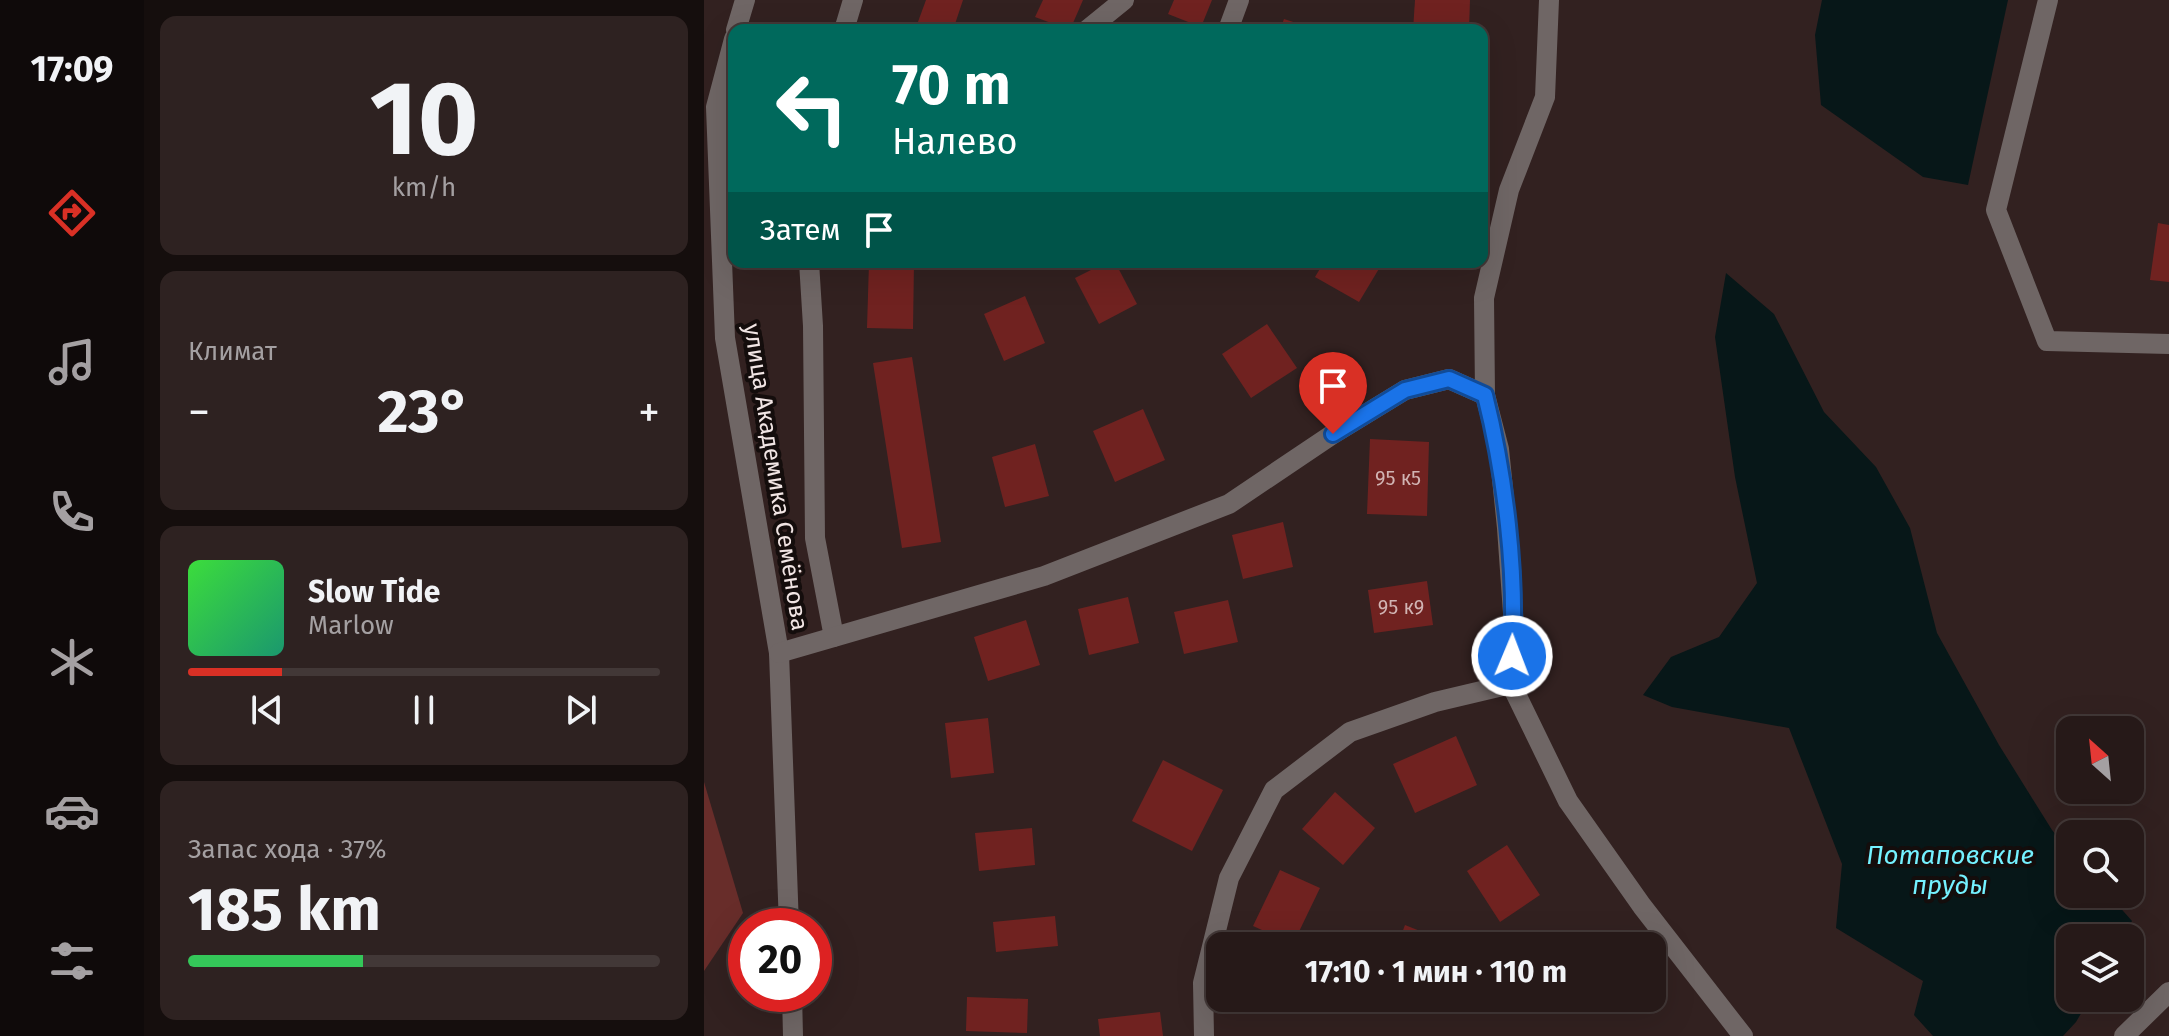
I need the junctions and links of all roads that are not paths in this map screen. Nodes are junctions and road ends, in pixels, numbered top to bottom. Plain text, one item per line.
1 (745, 0) edge
2 (853, 0) edge
3 (1124, 0) edge
4 (1239, 0) edge
5 (1549, 0) edge
6 (2048, 0) edge
7 (738, 24) edge
8 (846, 24) edge
9 (1094, 24) edge
10 (1230, 24) edge
11 (728, 62) edge
12 (809, 268) edge
13 (2169, 344) edge
14 (1485, 395) junction
15 (834, 637) junction
16 (779, 653) junction
17 (1511, 684) junction
18 (788, 908) edge
19 (2169, 992) edge
20 (792, 1012) edge
21 (793, 1036) edge
22 (1204, 1036) edge
23 (1743, 1036) edge
24 (2124, 1036) edge

1 - 7 street
2 - 8 street
3 - 9 street
4 - 10 street
5 - 14 street
6 - 13 street
11 - 16 street, улица Академика Семёнова
12 - 15 street
14 - 15 street
14 - 17 street
15 - 16 street
16 - 18 street, улица Академика Семёнова
17 - 22 street
17 - 23 street
19 - 24 street
20 - 21 street

